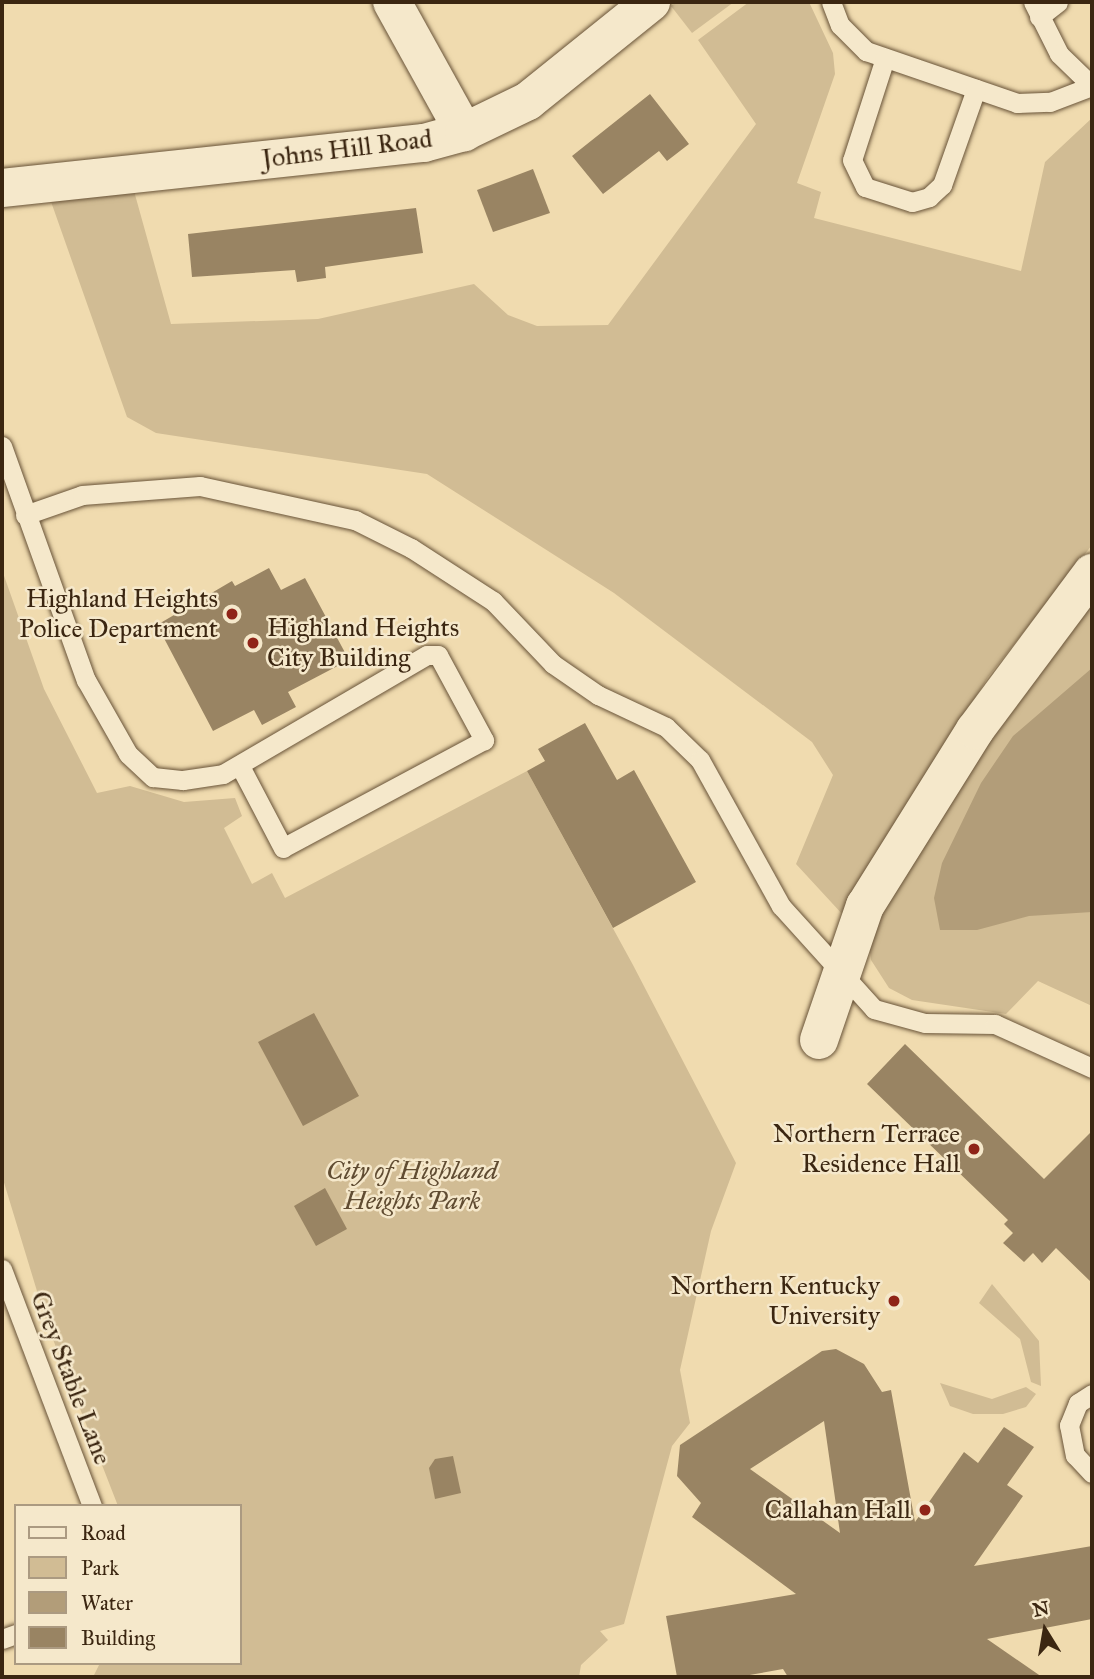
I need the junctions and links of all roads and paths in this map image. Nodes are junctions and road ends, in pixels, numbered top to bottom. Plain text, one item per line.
1 (392, 2) edge
2 (651, 2) edge
3 (831, 2) edge
4 (1058, 2) edge
5 (1036, 9) edge
6 (885, 58) junction
7 (1092, 86) edge
8 (976, 89) junction
9 (464, 132) junction
10 (2, 188) edge
11 (2, 446) edge
12 (25, 515) junction
13 (1092, 573) edge
14 (240, 766) junction
15 (840, 970) junction
16 (819, 1040) dead end
17 (1092, 1068) edge
18 (2, 1269) edge
19 (1092, 1394) edge
20 (1092, 1473) edge
21 (91, 1504) edge

1 - 9 street
2 - 9 street, Johns Hill Road
3 - 6 lane
4 - 5 lane
5 - 7 lane
6 - 8 lane
6 - 8 lane
7 - 8 lane
9 - 10 street, Johns Hill Road
11 - 12 lane
12 - 14 lane
12 - 15 lane
13 - 15 street
14 - 14 lane
15 - 16 street
15 - 17 lane
18 - 21 lane, Grey Stable Lane
19 - 20 lane

